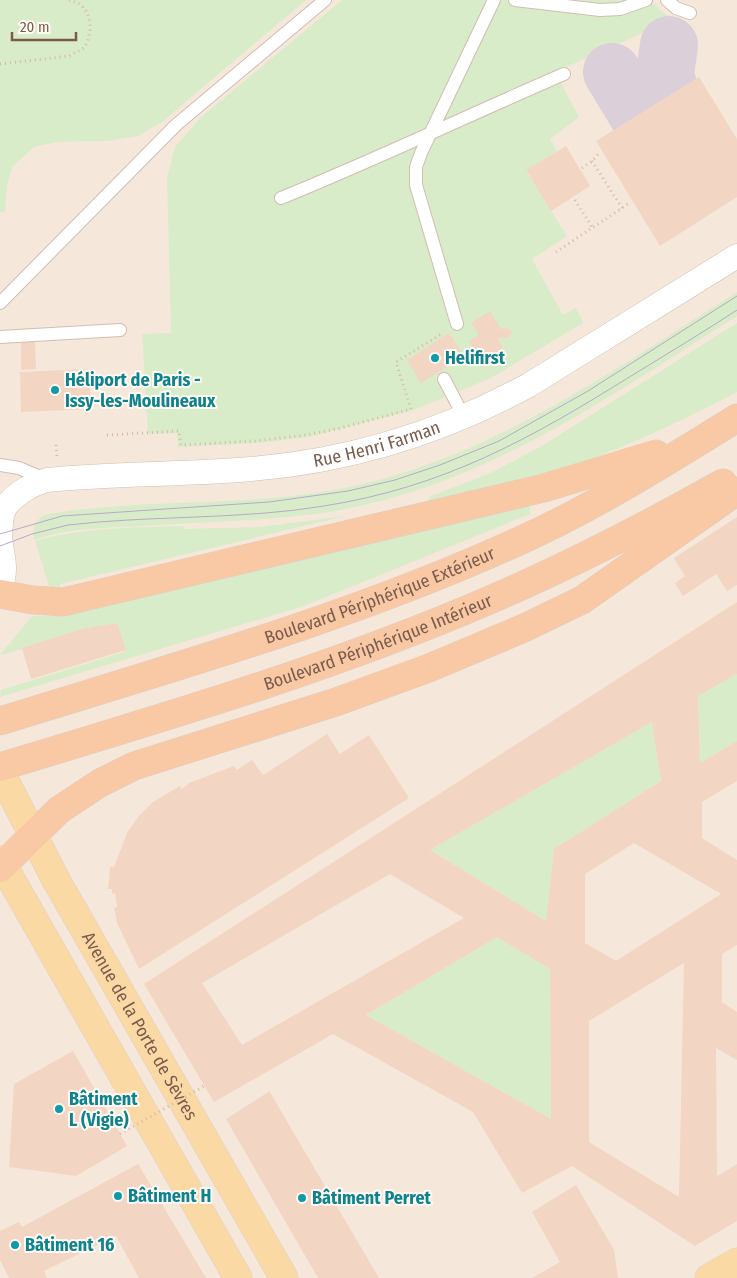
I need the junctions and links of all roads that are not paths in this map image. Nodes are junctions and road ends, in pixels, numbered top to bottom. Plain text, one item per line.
1 (324, 0) edge
2 (494, 0) edge
3 (515, 0) edge
4 (646, 0) edge
5 (667, 0) edge
6 (690, 13) dead end
7 (564, 74) dead end
8 (432, 131) junction
9 (281, 198) dead end
10 (737, 256) edge
11 (0, 303) edge
12 (457, 324) road end
13 (120, 330) dead end
14 (0, 337) edge
15 (444, 379) dead end
16 (464, 417) junction
17 (737, 418) edge
18 (698, 442) junction
19 (0, 465) edge
20 (52, 471) junction
21 (737, 474) edge
22 (737, 491) edge
23 (1, 518) edge
24 (0, 537) edge
25 (0, 588) edge
26 (0, 594) edge
27 (0, 721) edge
28 (0, 767) edge
29 (0, 771) edge
30 (33, 834) junction
31 (1, 865) edge
32 (737, 1262) edge
33 (238, 1278) edge
34 (284, 1278) edge
35 (709, 1278) edge

1 - 11 lane
2 - 8 lane
3 - 4 lane
5 - 6 lane
7 - 8 lane
8 - 9 lane
8 - 12 lane
10 - 16 street, Rue Henri Farman
13 - 14 lane
15 - 16 lane
16 - 20 street, Rue Henri Farman
17 - 18 highway, Boulevard Périphérique Extérieur
18 - 26 highway
18 - 27 highway, Boulevard Périphérique Extérieur
19 - 20 lane
20 - 23 street, Rue Henri Farman
21 - 28 highway, Boulevard Périphérique Intérieur
22 - 30 highway
24 - 25 street
29 - 30 main road, Avenue de la Porte de Sèvres
30 - 31 highway
30 - 34 main road, Avenue de la Porte de Sèvres
31 - 33 main road
32 - 35 main road

